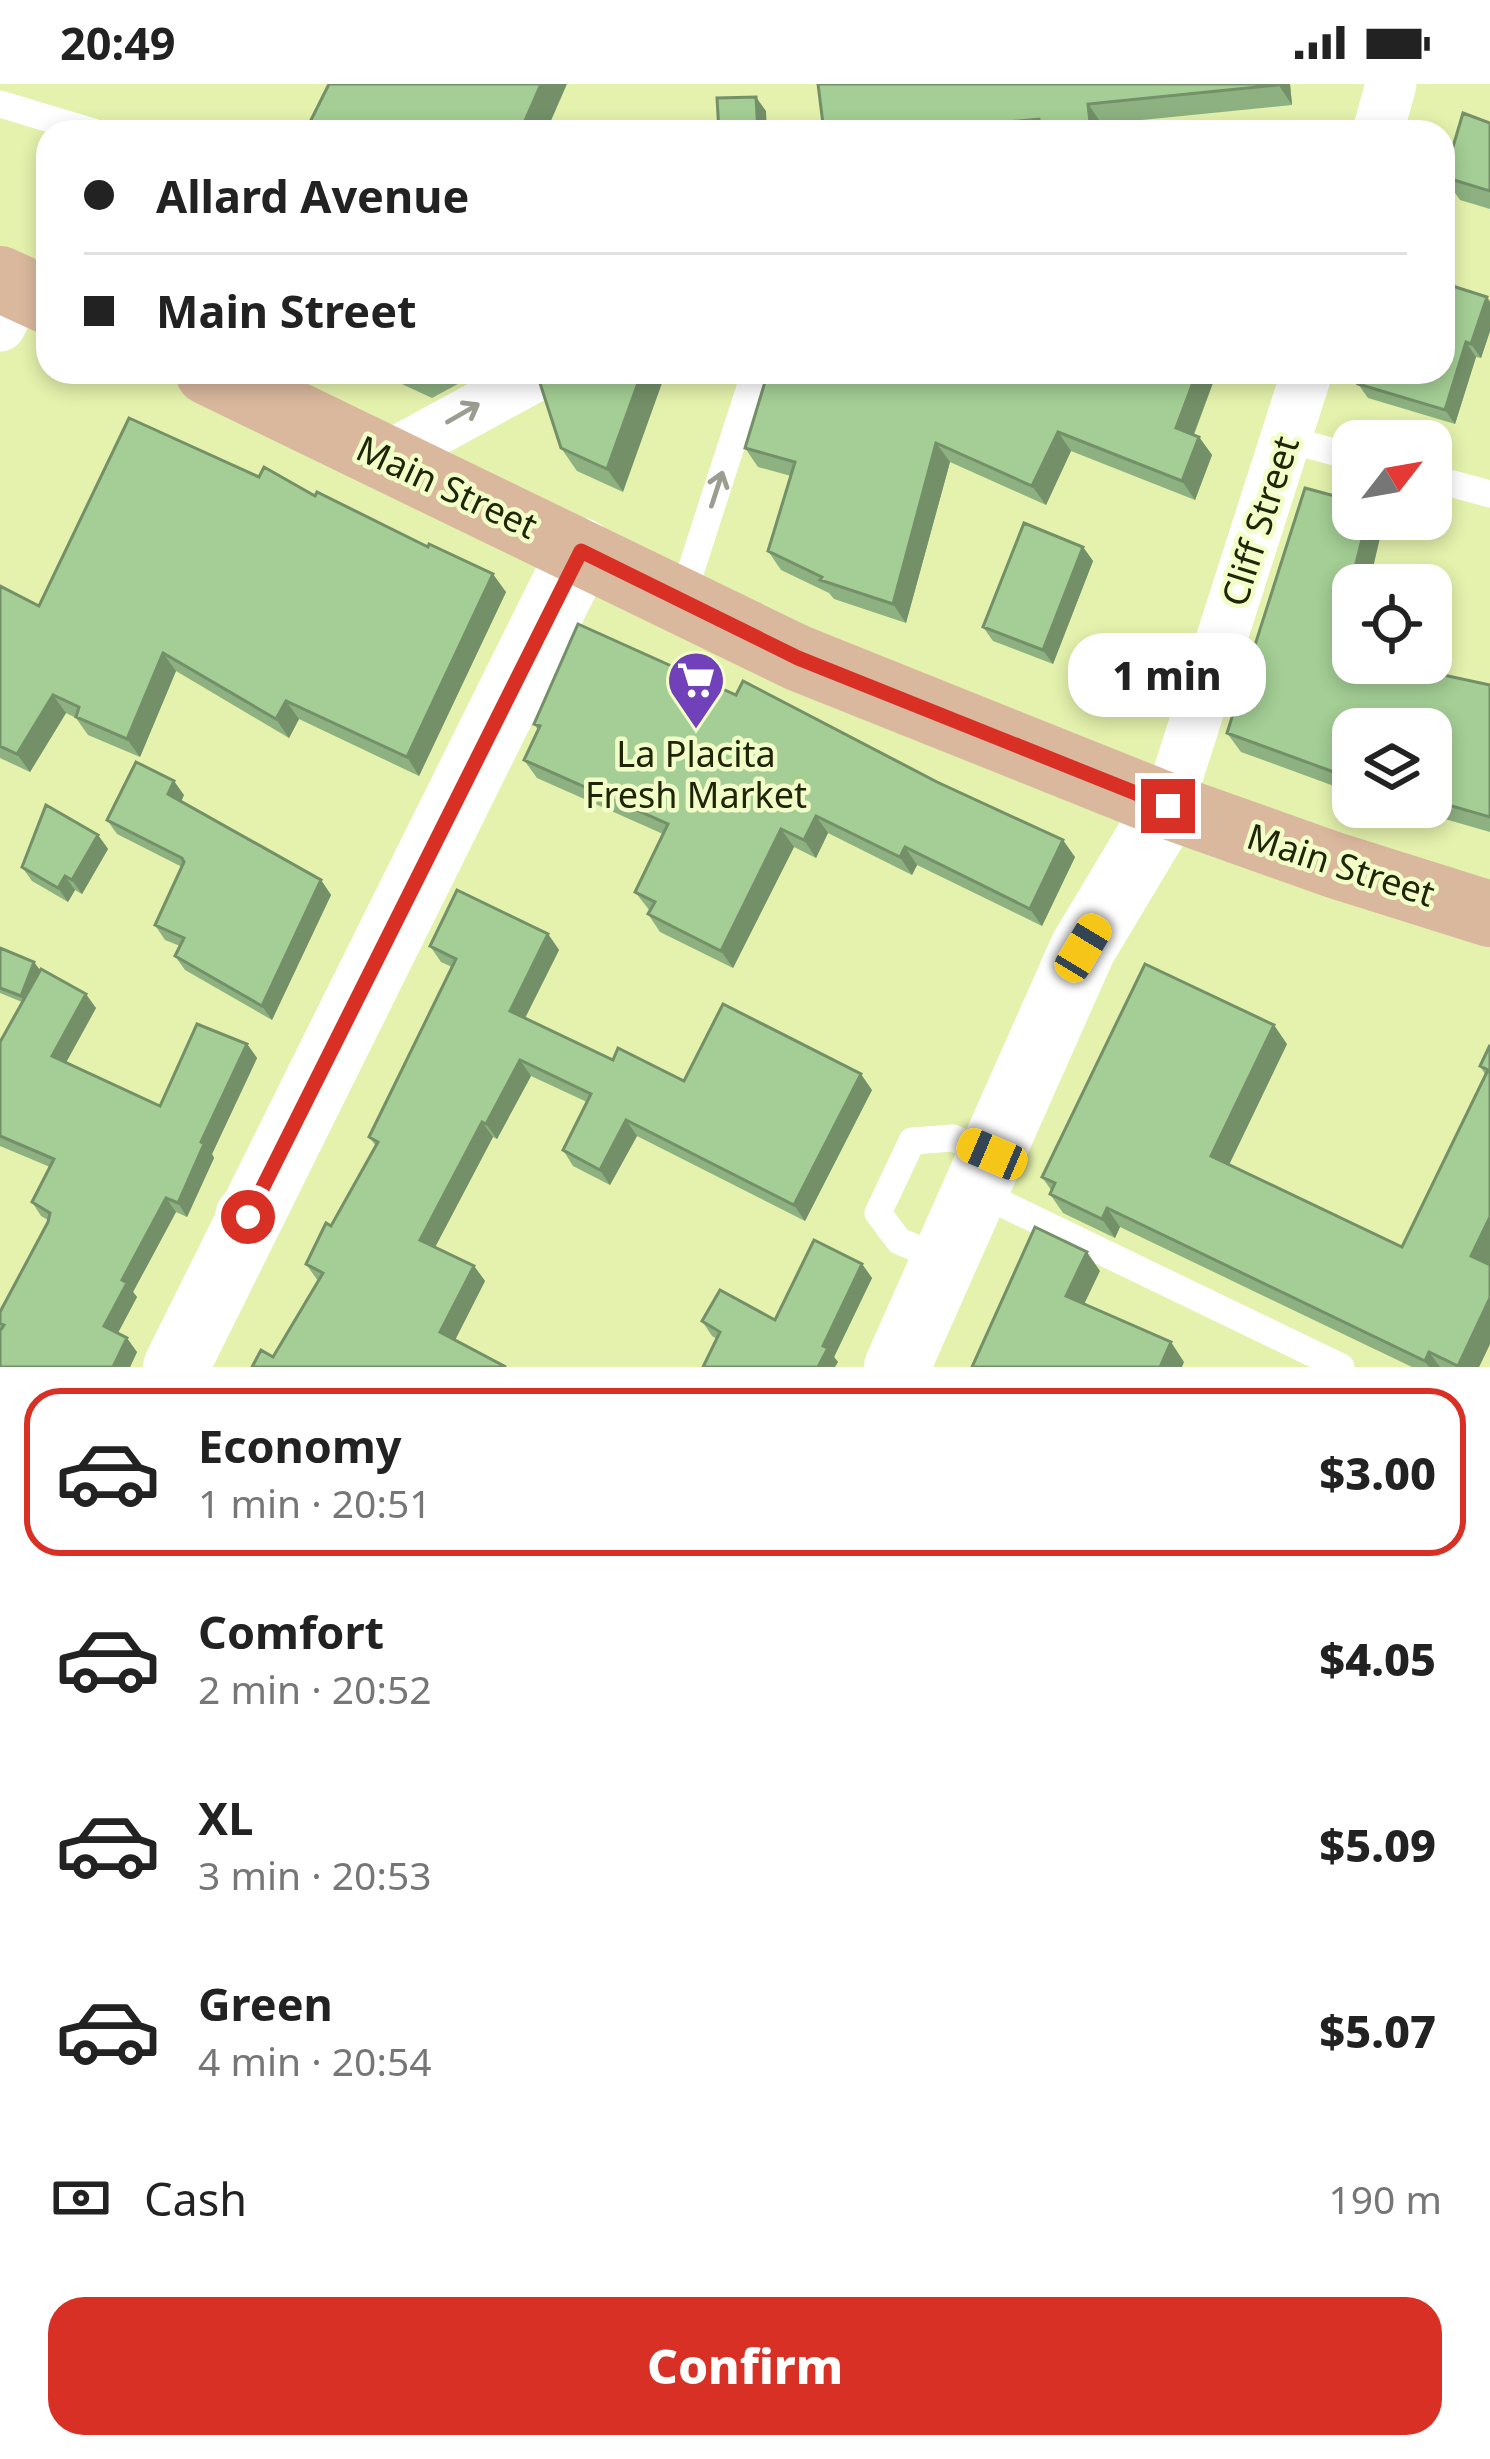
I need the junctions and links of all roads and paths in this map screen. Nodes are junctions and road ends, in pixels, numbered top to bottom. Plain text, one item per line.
1 (1391, 84) edge
2 (0, 104) edge
3 (53, 120) edge
4 (1381, 120) edge
5 (233, 384) edge
6 (521, 384) edge
7 (751, 384) edge
8 (1303, 384) edge
9 (1286, 439) junction
10 (1332, 451) edge
11 (385, 458) junction
12 (1452, 484) edge
13 (1490, 494) edge
14 (581, 551) junction
15 (681, 601) junction
16 (1168, 806) junction
17 (1490, 914) edge
18 (984, 1172) junction
19 (176, 1367) edge
20 (897, 1367) edge
21 (1341, 1367) edge

1 - 4 street
2 - 3 lane
5 - 11 main road, Main Street
11 -> 6 street
15 -> 7 lane
8 - 9 street, Cliff Street
9 - 10 lane
9 - 16 street, Cliff Street
11 - 14 main road, Main Street
12 - 13 lane
14 - 15 main road, Main Street
14 - 19 street
15 - 16 main road, Main Street
16 - 17 main road, Main Street
16 - 18 street
18 - 20 street
18 - 21 lane

